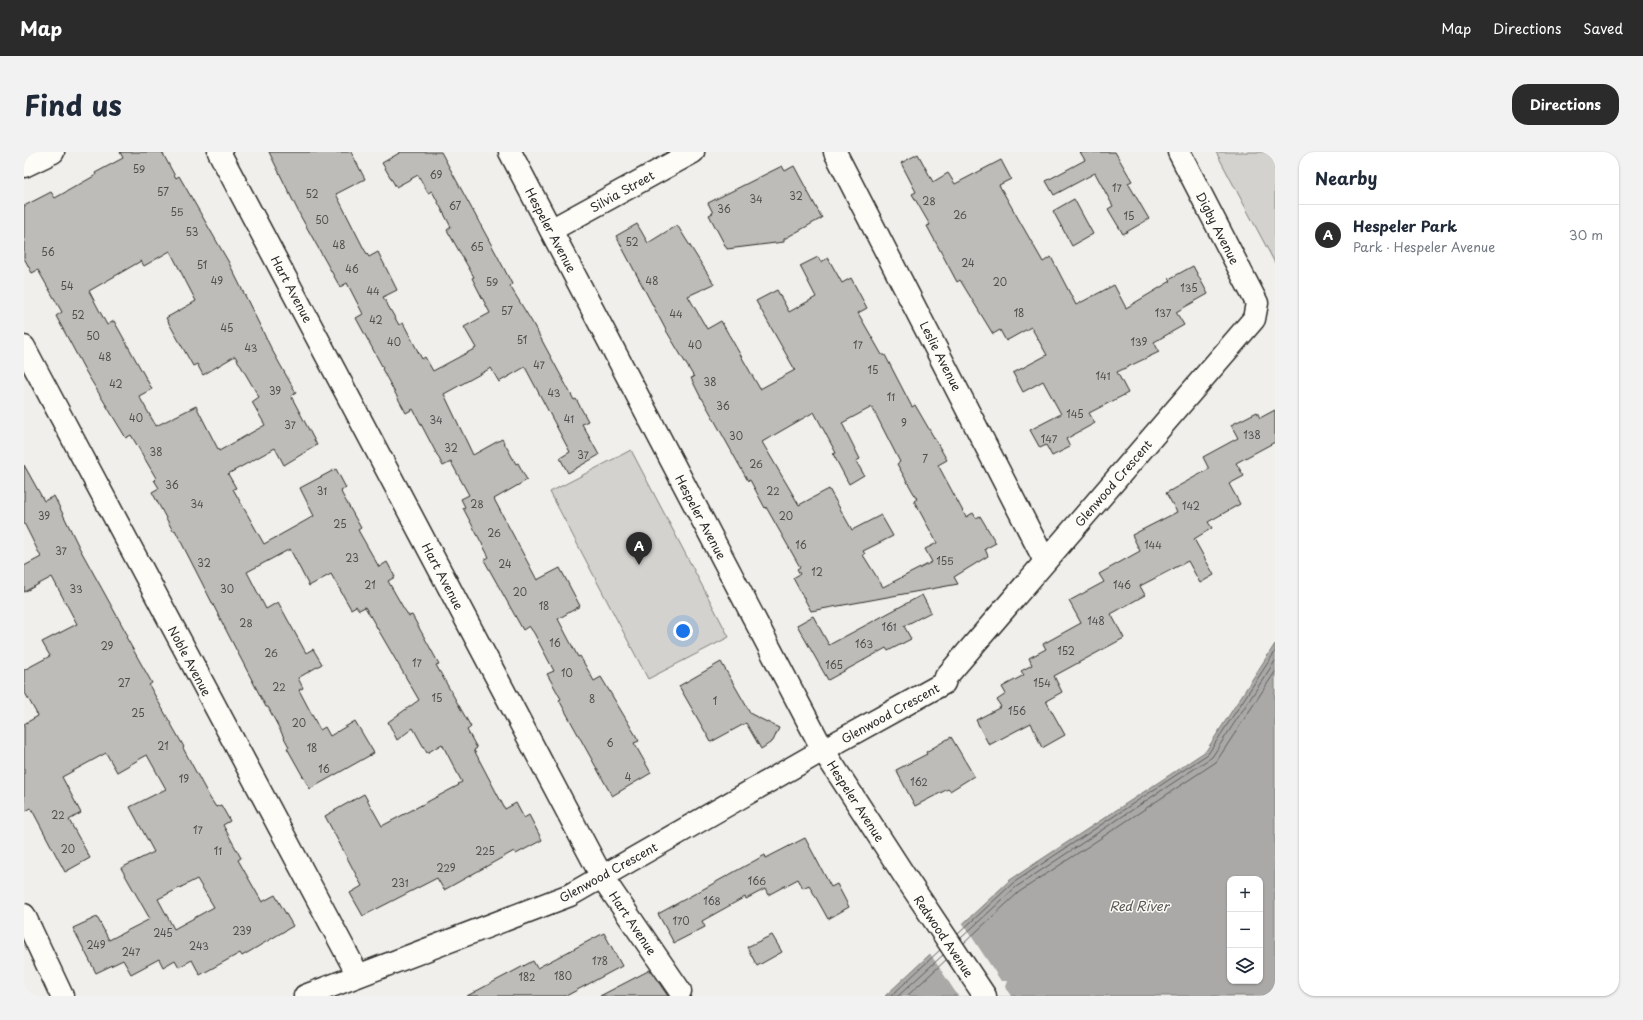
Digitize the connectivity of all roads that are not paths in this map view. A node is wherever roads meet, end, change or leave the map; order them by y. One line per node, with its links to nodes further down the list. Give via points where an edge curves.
1 (53, 152): 7 (street)
2 (219, 152): 14 (street, Hart Avenue)
3 (510, 152): 8 (street, Hespeler Avenue)
4 (693, 152): 8 (street, Silvia Street)
5 (835, 152): 11 (street, Leslie Avenue)
6 (1179, 152): 9 (street, Digby Avenue)
7 (24, 166)
8 (551, 230): 12 (street, Hespeler Avenue)
9 (1257, 303): 11 (street, Glenwood Crescent, via 1254,319)
10 (24, 347): 16 (street, Noble Avenue)
11 (1045, 561): 12 (street, Glenwood Crescent, via 946,677 944,683)
12 (824, 750): 13 (street, Hespeler Avenue); 14 (street, Glenwood Crescent)
13 (904, 876): 20 (street, Redwood Avenue)
14 (602, 877): 16 (street, Glenwood Crescent, via 570,895); 17 (street, Hart Avenue)
15 (24, 915): 18 (street)
16 (358, 975): 19 (street, Glenwood Crescent)
17 (680, 991)
18 (62, 996)
19 (305, 996)
20 (985, 996)

